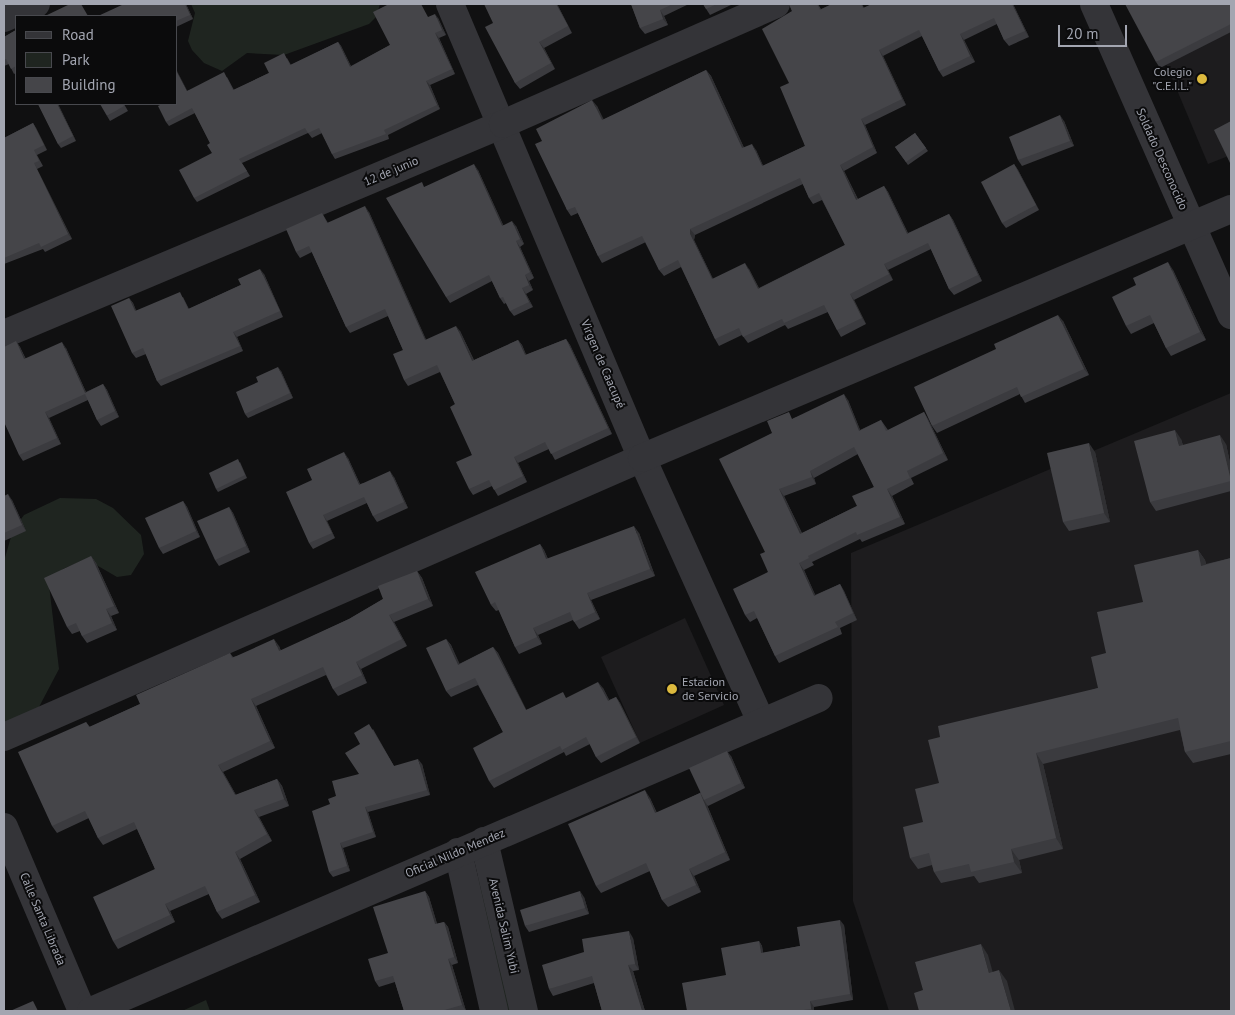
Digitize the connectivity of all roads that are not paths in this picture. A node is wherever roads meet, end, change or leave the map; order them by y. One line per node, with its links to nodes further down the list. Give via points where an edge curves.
1 (36, 4): 5 (street)
2 (450, 4): 6 (street, Virgen de Caacupé)
3 (776, 4): 6 (street, 12 de junio)
4 (1094, 4): 8 (street, Soldado Desconocido)
5 (4, 18)
6 (503, 124): 10 (street, 12 de junio); 11 (street, Virgen de Caacupé)
7 (1231, 209): 8 (street)
8 (1192, 226): 9 (street, Soldado Desconocido); 11 (street)
9 (1231, 315)
10 (4, 334)
11 (642, 458): 13 (street, Virgen de Caacupé); 14 (street)
12 (819, 698): 13 (street, Oficial Nildo Mendez)
13 (761, 722): 16 (street, Oficial Nildo Mendez)
14 (4, 737)
15 (4, 827): 18 (street, Calle Santa Librada)
16 (484, 840): 17 (street, Oficial Nildo Mendez); 21 (street, Avenida Salim Yubi)
17 (458, 852): 19 (street, Oficial Nildo Mendez); 20 (street)
18 (82, 1011)
19 (91, 1011)
20 (494, 1011)
21 (524, 1011)

